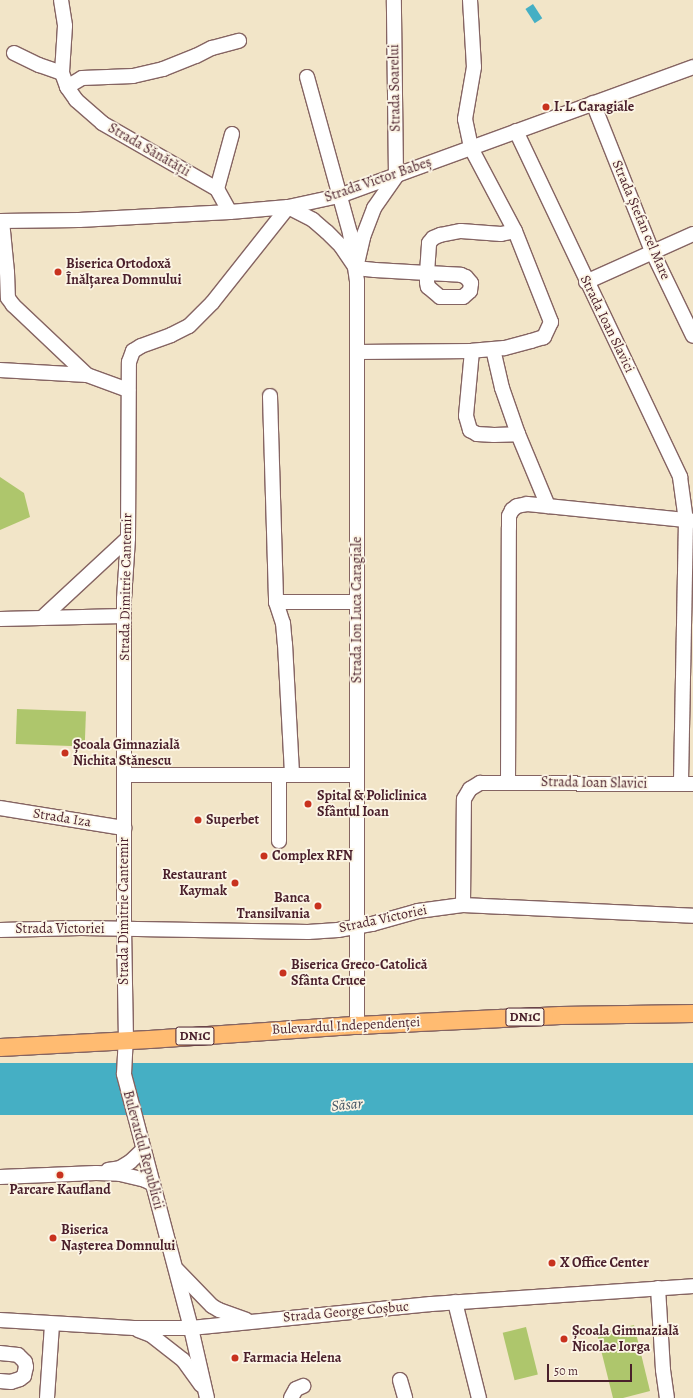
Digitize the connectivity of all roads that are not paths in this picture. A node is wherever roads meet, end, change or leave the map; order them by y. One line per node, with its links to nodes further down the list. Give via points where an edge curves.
1 (61, 0): 7 (street, Strada Sănătății, via 65,26)
2 (394, 0): 14 (street, Strada Soarelui)
3 (470, 0): 13 (street, via 474,67 465,119)
4 (239, 41): 9 (street, via 212,48 163,69 133,76 82,78)
5 (14, 53): 7 (street)
6 (693, 67): 10 (street, Strada Victor Babeș)
7 (62, 73): 9 (street, Strada Sănătății)
8 (306, 77): 16 (street, Strada Ion Luca Caragiale)
9 (67, 87): 15 (street, Strada Sănătății, via 76,100 102,123)
10 (593, 103): 11 (street, Strada Victor Babeș); 22 (street, Strada Ștefan cel Mare)
11 (516, 131): 13 (street, Strada Victor Babeș); 24 (street, Strada Ioan Slavici)
12 (232, 134): 15 (street)
13 (471, 148): 14 (street, Strada Victor Babeș); 20 (street)
14 (396, 176): 16 (street, Strada Victor Babeș); 23 (street, via 374,208 363,237)
15 (217, 189): 18 (street)
16 (339, 196): 17 (street, Strada Victor Babeș); 23 (street, Strada Ion Luca Caragiale, via 350,233)
17 (288, 207): 18 (street, Strada Victor Babeș); 23 (street, via 328,232); 31 (street, Strada Dimitrie Cantemir, via 212,304 189,326 171,336 140,346 133,352 128,362)
18 (230, 212): 19 (street, Strada Victor Babeș, via 78,220)
19 (1, 221): 30 (street, via 8,272 8,298)
20 (515, 231): 23 (street, via 501,234 461,231 433,238 429,243 428,273); 26 (street, via 550,322 544,337)
21 (693, 234): 22 (street)
22 (652, 251): 24 (street); 25 (street, Strada Ștefan cel Mare)
23 (356, 268): 28 (street, Strada Ion Luca Caragiale)
24 (586, 282): 35 (street, Strada Ioan Slavici, via 680,476)
25 (693, 336)
26 (493, 349): 27 (street); 33 (street, via 502,388)
27 (472, 351): 28 (street); 33 (street, via 466,416 470,430 477,434)
28 (357, 352): 38 (street, Strada Ion Luca Caragiale)
29 (0, 370): 30 (street)
30 (87, 375): 31 (street)
31 (128, 390): 36 (street, Strada Dimitrie Cantemir)
32 (270, 396): 37 (street)
33 (518, 434): 34 (street)
34 (548, 506): 35 (street); 45 (street, via 517,506 509,516)
35 (689, 521): 46 (street, Strada Ioan Slavici)
36 (128, 538): 39 (street, Strada Dimitrie Cantemir); 40 (street)
37 (276, 602): 38 (street); 43 (street, via 283,623 284,637)
38 (357, 602): 44 (street, Strada Ion Luca Caragiale)
39 (124, 616): 40 (street); 42 (street, Strada Dimitrie Cantemir)
40 (42, 618): 41 (street)
41 (0, 619)
42 (124, 775): 43 (street); 48 (street, Strada Dimitrie Cantemir)
43 (286, 775): 44 (street); 49 (street)
44 (357, 775): 52 (street, Strada Ion Luca Caragiale)
45 (508, 782): 46 (street, Strada Ioan Slavici); 50 (street, Strada Ioan Slavici, via 480,783 470,789 464,799)
46 (687, 784)
47 (0, 808): 48 (street, Strada Iza)
48 (124, 828): 53 (street, Strada Dimitrie Cantemir)
49 (279, 841)
50 (463, 905): 51 (street, Strada Victoriei); 52 (street, Strada Victoriei, via 418,911)
51 (693, 916)
52 (357, 927): 53 (street, Strada Victoriei, via 308,932); 56 (street, Strada Ion Luca Caragiale)
53 (124, 929): 54 (street, Strada Victoriei); 57 (street, Strada Dimitrie Cantemir)
54 (0, 930)
55 (693, 1013): 56 (main road, Bulevardul Independenței / DN1C, via 560,1015)
56 (357, 1025): 57 (main road, Bulevardul Independenței / DN1C)
57 (126, 1041): 58 (main road, Bulevardul Independenței / DN1C); 59 (street, Bulevardul Republicii, via 124,1074)
58 (0, 1047)
59 (143, 1150): 60 (street, via 125,1165); 62 (street, Bulevardul Republicii)
60 (96, 1173): 61 (street); 62 (street, via 120,1174)
61 (0, 1177)
62 (152, 1184): 63 (street, Bulevardul Republicii)
63 (176, 1270): 68 (street, via 212,1306); 71 (street, Bulevardul Republicii)
64 (693, 1286): 65 (street, Strada George Coșbuc)
65 (658, 1288): 66 (street, Strada George Coșbuc); 81 (street, via 662,1370)
66 (455, 1302): 68 (street, Strada George Coșbuc); 80 (street)
67 (0, 1320): 69 (street, Strada George Coșbuc)
68 (248, 1321): 71 (street, Strada George Coșbuc)
69 (52, 1324): 70 (street, Strada George Coșbuc); 77 (street)
70 (134, 1328): 71 (street, Strada George Coșbuc); 76 (street, via 151,1335 179,1356)
71 (191, 1328): 76 (street, Bulevardul Republicii)
72 (0, 1353): 74 (street, via 18,1355 26,1366 24,1376 20,1379 11,1382)
73 (400, 1380): 79 (street)
74 (0, 1381)
75 (303, 1386): 78 (street, via 296,1389)
76 (205, 1394)
77 (47, 1398)
78 (291, 1398)
79 (405, 1398)
80 (479, 1398)
81 (667, 1398)

